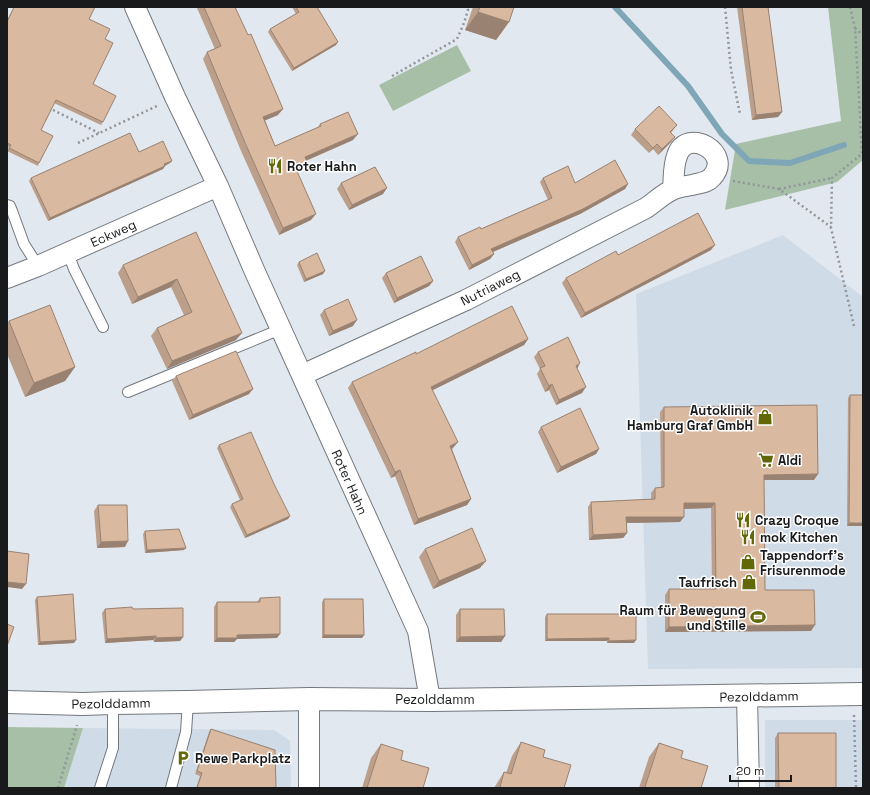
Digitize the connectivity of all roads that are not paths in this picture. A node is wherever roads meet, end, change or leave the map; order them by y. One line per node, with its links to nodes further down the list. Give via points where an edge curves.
1 (134, 7): 2 (street, Roter Hahn)
2 (218, 186): 5 (street, Eckweg); 9 (street, Roter Hahn)
3 (674, 189): 3 (street, Nutriaweg, via 707,181 712,177 717,163 711,148 700,143 683,147 676,156); 10 (street, Nutriaweg, via 646,208 466,300)
4 (7, 205): 6 (lane, via 10,206 24,244)
5 (68, 253): 6 (street, Eckweg); 8 (lane)
6 (38, 266): 7 (street, Eckweg)
7 (7, 278)
8 (103, 327)
9 (281, 329): 10 (street, Roter Hahn); 11 (lane)
10 (302, 375): 15 (street, Roter Hahn, via 418,631)
11 (128, 392)
12 (858, 694): 13 (street, Pezolddamm)
13 (747, 696): 15 (street, Pezolddamm); 22 (street)
14 (309, 699): 15 (street, Pezolddamm); 17 (street, Pezolddamm); 21 (street)
15 (430, 700)
16 (7, 702): 18 (street, Pezolddamm)
17 (188, 702): 18 (street, Pezolddamm); 20 (lane, via 186,732)
18 (113, 703): 19 (lane, via 113,748)
19 (100, 788)
20 (171, 788)
21 (309, 788)
22 (749, 788)

